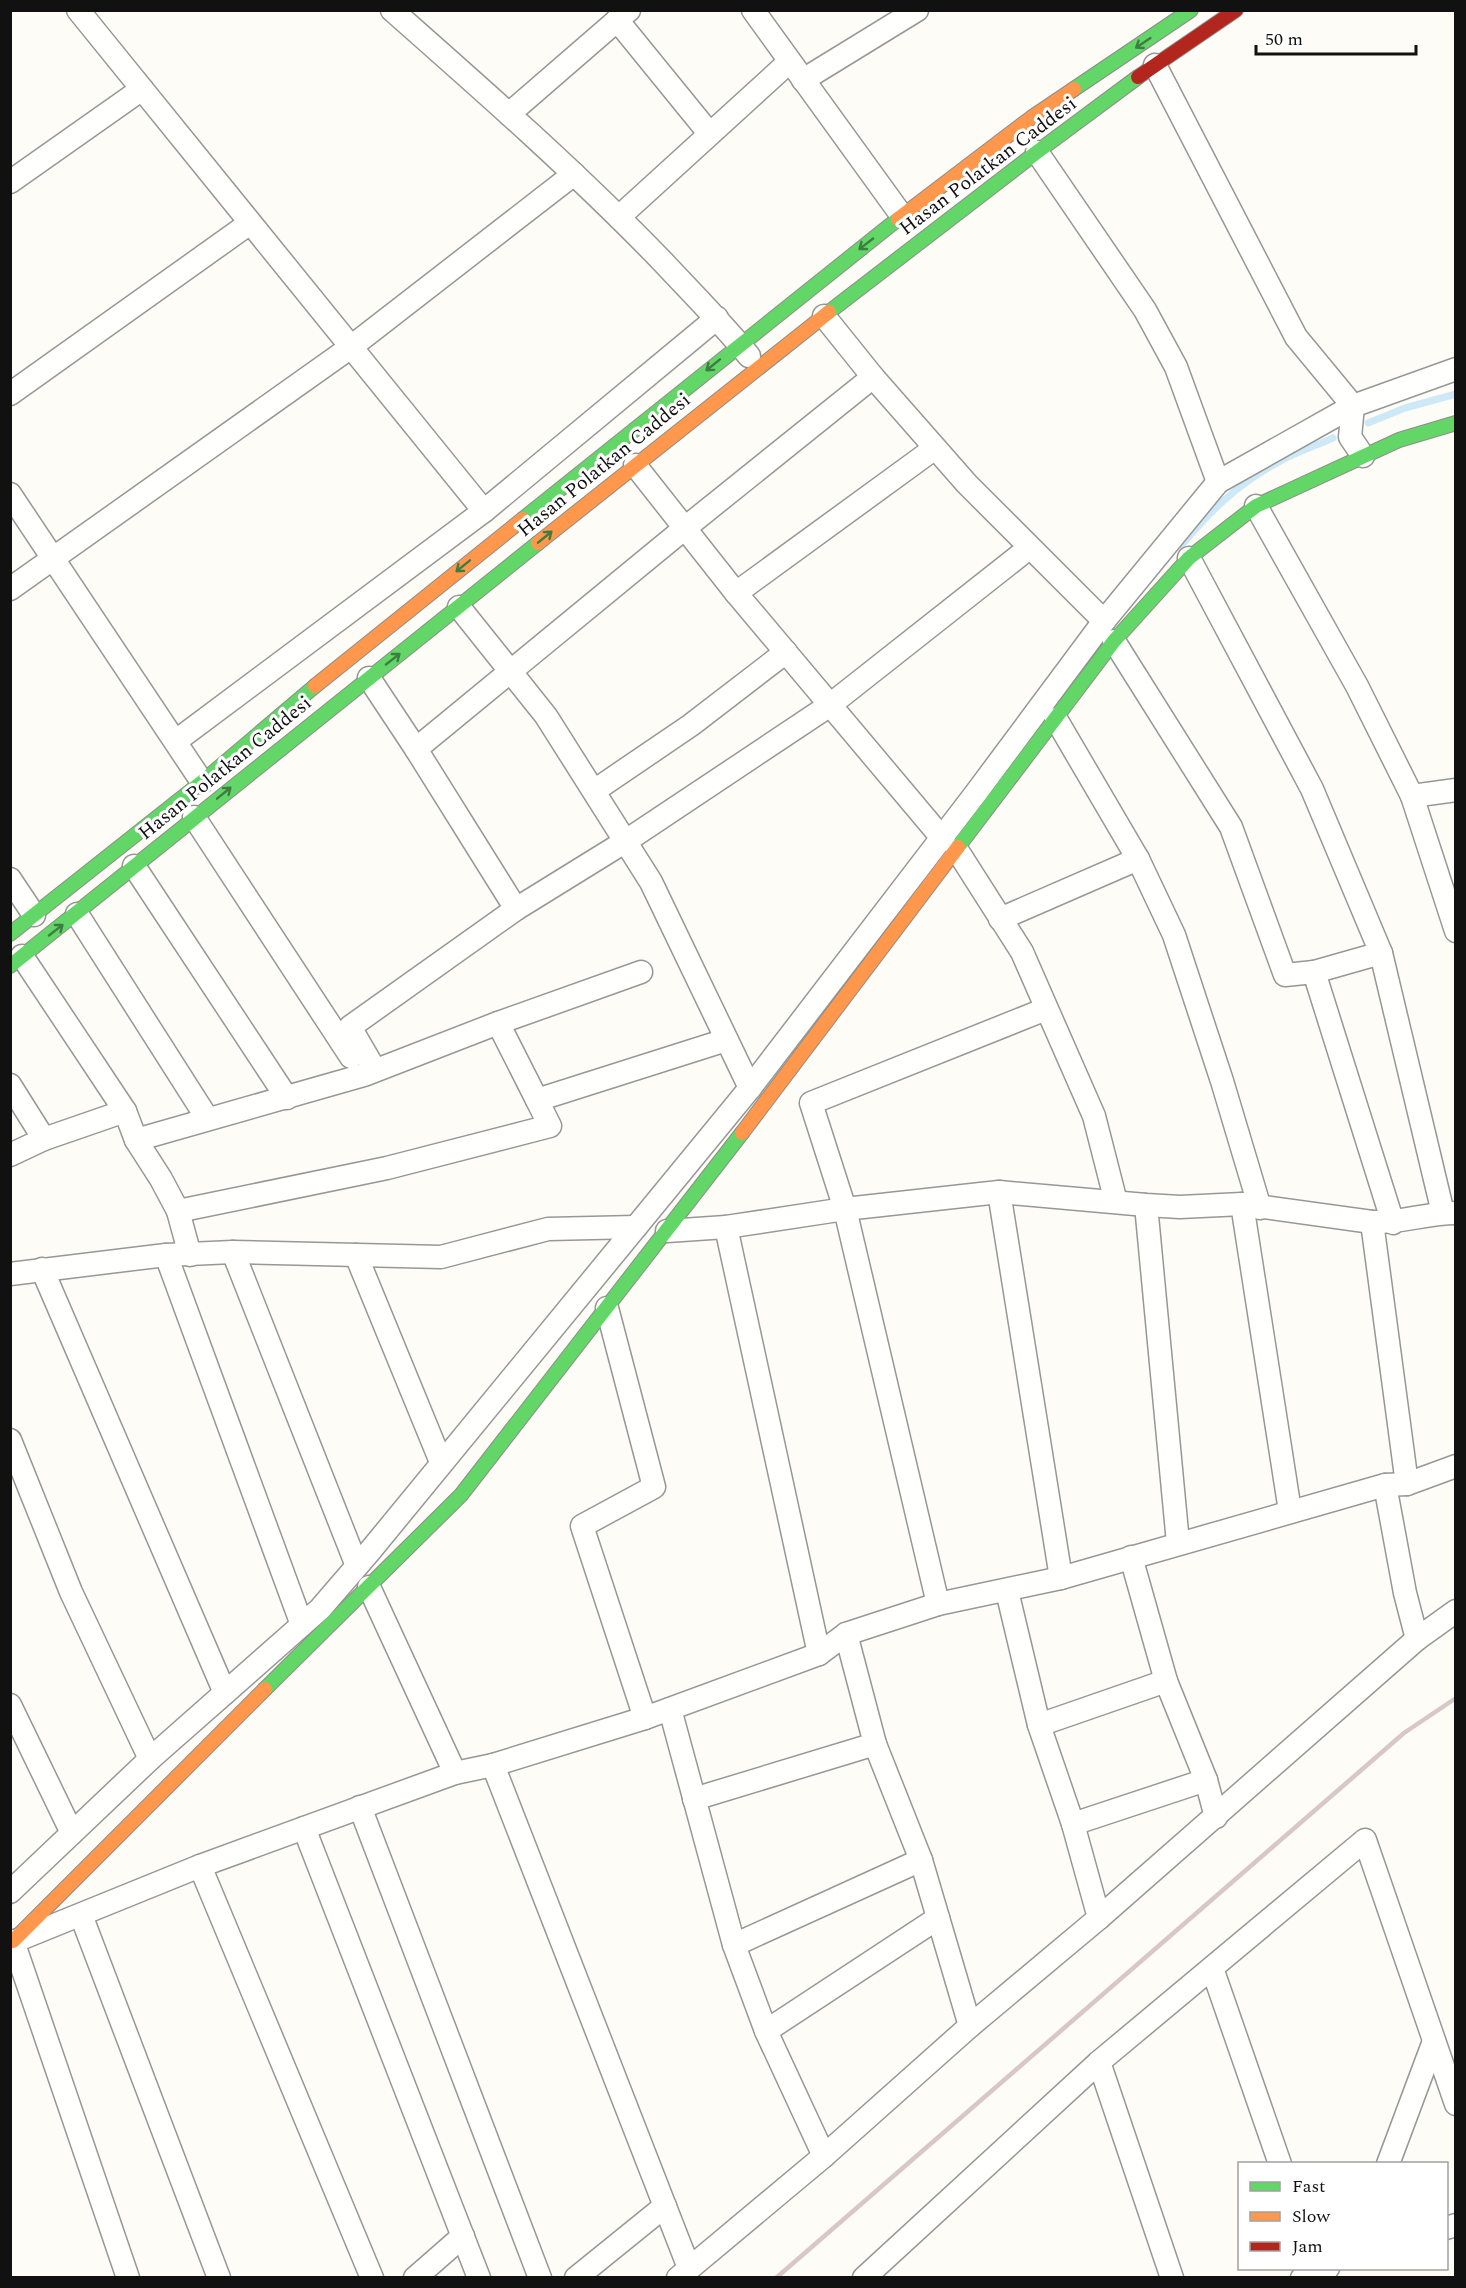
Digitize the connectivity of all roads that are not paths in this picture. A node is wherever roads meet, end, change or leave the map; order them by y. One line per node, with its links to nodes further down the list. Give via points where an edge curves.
1 (78, 10): 12 (street)
2 (392, 10): 13 (street)
3 (753, 10): 9 (street)
4 (917, 10): 11 (street)
5 (1236, 10): 8 (main road, Hasan Polatkan Caddesi)
6 (1181, 14): 8 (street); 18 (main road, Hasan Polatkan Caddesi, one-way to 18, via 1031,118)
7 (623, 15): 13 (street); 14 (street)
8 (1192, 40): 10 (main road, Hasan Polatkan Caddesi)
9 (789, 62): 11 (street); 14 (street)
10 (1155, 65): 15 (main road, Hasan Polatkan Caddesi); 29 (street, via 1296,337)
11 (803, 80): 18 (street)
12 (142, 89): 17 (street); 20 (street)
13 (509, 114): 16 (street)
14 (709, 134): 19 (street)
15 (1037, 152): 21 (main road, Hasan Polatkan Caddesi); 34 (street, via 1145,310 1176,367)
16 (574, 174): 19 (street); 24 (street)
17 (10, 182)
18 (902, 216): 23 (main road, Hasan Polatkan Caddesi, one-way to 23)
19 (620, 217): 22 (street)
20 (250, 223): 24 (street); 28 (street)
21 (824, 316): 25 (main road, Hasan Polatkan Caddesi); 27 (street)
22 (717, 318): 23 (street); 37 (street)
23 (739, 344): 25 (street); 53 (main road, Hasan Polatkan Caddesi, one-way to 53, via 301,697)
24 (351, 347): 37 (street); 41 (street)
25 (757, 367): 33 (main road, Hasan Polatkan Caddesi)
26 (1455, 369): 29 (street)
27 (873, 377): 31 (street); 38 (street)
28 (10, 394)
29 (1353, 406): 32 (street, via 1350,437); 34 (street)
30 (1455, 423): 32 (main road)
31 (935, 448): 39 (street); 43 (street)
32 (1363, 456): 36 (main road)
33 (635, 465): 38 (street); 44 (main road, Hasan Polatkan Caddesi, one-way to 33)
34 (1218, 482): 45 (street)
35 (10, 494): 41 (street)
36 (1256, 506): 40 (main road); 56 (street, via 1357,686)
37 (484, 511): 51 (street)
38 (685, 528): 43 (street); 47 (street)
39 (1029, 548): 45 (street); 49 (street)
40 (1189, 558): 45 (main road); 69 (street, via 1312,789)
41 (53, 559): 42 (street); 51 (street)
42 (10, 589)
43 (736, 593): 46 (street)
44 (459, 607): 47 (street); 48 (main road, Hasan Polatkan Caddesi, one-way to 44)
45 (1109, 631): 50 (main road); 59 (street); 72 (street, via 1231,827 1285,975)
46 (786, 652): 49 (street); 55 (street, via 691,725)
47 (510, 670): 52 (street); 55 (street, via 546,716)
48 (369, 678): 52 (street); 57 (main road, Hasan Polatkan Caddesi, one-way to 48)
49 (830, 705): 58 (street); 59 (street)
50 (1056, 719): 59 (main road); 60 (street)
51 (176, 741): 53 (street)
52 (416, 749): 63 (street)
53 (202, 782): 65 (main road, Hasan Polatkan Caddesi)
54 (1455, 790): 56 (street)
55 (594, 791): 58 (street)
56 (1412, 796): 67 (street)
57 (194, 817): 61 (main road, Hasan Polatkan Caddesi); 77 (street)
58 (626, 841): 63 (street); 75 (street, via 651,882)
59 (950, 844): 66 (street); 76 (main road); 79 (street)
60 (1138, 859): 66 (street); 91 (street, via 1173,935 1222,1081)
61 (134, 866): 64 (main road, Hasan Polatkan Caddesi); 80 (street)
62 (10, 879): 65 (street)
63 (516, 909): 77 (street, via 350,1027)
64 (77, 914): 70 (main road, Hasan Polatkan Caddesi, one-way to 64); 84 (street)
65 (34, 915): 68 (main road, Hasan Polatkan Caddesi)
66 (1000, 919): 73 (street, via 1022,952)
67 (1455, 931)
68 (10, 934)
69 (1381, 953): 72 (street); 94 (street)
70 (16, 961): 83 (street)
71 (641, 972): 74 (street)
72 (1314, 972): 95 (street)
73 (1046, 1009): 82 (street); 89 (street, via 1094,1116)
74 (498, 1023): 77 (street); 81 (street)
75 (726, 1040): 79 (street); 81 (street)
76 (793, 1065): 82 (street); 98 (main road)
77 (369, 1073): 80 (street)
78 (10, 1085): 85 (street)
79 (750, 1088): 96 (street)
80 (287, 1098): 84 (street)
81 (537, 1100): 93 (street, via 550,1126 387,1168)
82 (810, 1103): 92 (street)
83 (125, 1111): 85 (street); 86 (street)
84 (207, 1118): 86 (street)
85 (44, 1139): 87 (street)
86 (136, 1140): 93 (street)
87 (10, 1155)
88 (999, 1192): 89 (street); 92 (street); 114 (street)
89 (1116, 1202): 90 (street)
90 (1146, 1205): 91 (street); 111 (street)
91 (1251, 1206): 95 (street); 110 (street)
92 (845, 1209): 97 (street); 117 (street)
93 (178, 1211): 101 (street)
94 (1449, 1213): 95 (street)
95 (1383, 1222): 109 (street)
96 (636, 1227): 102 (street, via 548,1229 441,1257); 107 (street)
97 (726, 1227): 98 (street); 122 (street)
98 (668, 1231): 105 (main road)
99 (233, 1252): 101 (street); 102 (street); 113 (street)
100 (166, 1255): 101 (street); 103 (street); 119 (street)
101 (190, 1255)
102 (356, 1256): 107 (street)
103 (42, 1269): 104 (street); 124 (street)
104 (10, 1274)
105 (607, 1308): 115 (main road, via 461,1495); 127 (street, via 654,1486 582,1526)
106 (10, 1440): 130 (street, via 71,1592)
107 (441, 1462): 113 (street)
108 (1455, 1466): 109 (street)
109 (1396, 1484): 110 (street); 121 (street, via 1405,1593)
110 (1290, 1511): 111 (street)
111 (1178, 1543): 112 (street)
112 (1131, 1557): 114 (street); 123 (street)
113 (357, 1566): 119 (street)
114 (1061, 1578): 116 (street)
115 (369, 1587): 132 (street); 146 (main road)
116 (1007, 1591): 117 (street); 128 (street)
117 (938, 1604): 120 (street)
118 (1455, 1611): 121 (street)
119 (302, 1625): 124 (street)
120 (846, 1634): 122 (street); 129 (street)
121 (1417, 1639): 136 (street)
122 (819, 1654): 126 (street)
123 (1166, 1681): 128 (street); 133 (street)
124 (225, 1693): 130 (street)
125 (10, 1705): 139 (street)
126 (670, 1709): 127 (street); 134 (street)
127 (645, 1718): 131 (street)
128 (1039, 1725): 137 (street)
129 (875, 1744): 134 (street); 140 (street)
130 (150, 1759): 139 (street)
131 (493, 1765): 132 (street); 157 (street)
132 (455, 1773): 135 (street)
133 (1206, 1780): 136 (street); 137 (street)
134 (694, 1798): 147 (street)
135 (360, 1807): 138 (street); 166 (street)
136 (1216, 1817): 145 (street)
137 (1073, 1824): 145 (street)
138 (304, 1828): 141 (street); 158 (street)
139 (72, 1833): 142 (street)
140 (921, 1860): 144 (street); 147 (street)
141 (200, 1866): 143 (street); 163 (street)
142 (10, 1892)
143 (81, 1915): 146 (street); 162 (street)
144 (938, 1918): 149 (street); 150 (street)
145 (1099, 1918): 149 (street)
146 (12, 1942): 161 (street)
147 (734, 1945): 150 (street)
148 (1212, 1968): 151 (street, via 1365,1840); 152 (street); 155 (street)
149 (970, 2026): 154 (street)
150 (766, 2031): 154 (street)
151 (1434, 2041): 153 (street); 156 (street)
152 (1099, 2062): 159 (street); 170 (street)
153 (1455, 2104)
154 (824, 2156): 160 (street)
155 (1280, 2162)
156 (1388, 2162)
157 (665, 2206): 160 (street); 167 (street)
158 (463, 2236): 164 (street); 165 (street)
159 (888, 2255): 168 (street); 169 (street)
160 (683, 2273)
161 (129, 2277)
162 (219, 2277)
163 (372, 2277)
164 (415, 2277)
165 (479, 2277)
166 (540, 2277)
167 (576, 2277)
168 (864, 2277)
169 (895, 2277)
170 (1172, 2277)

